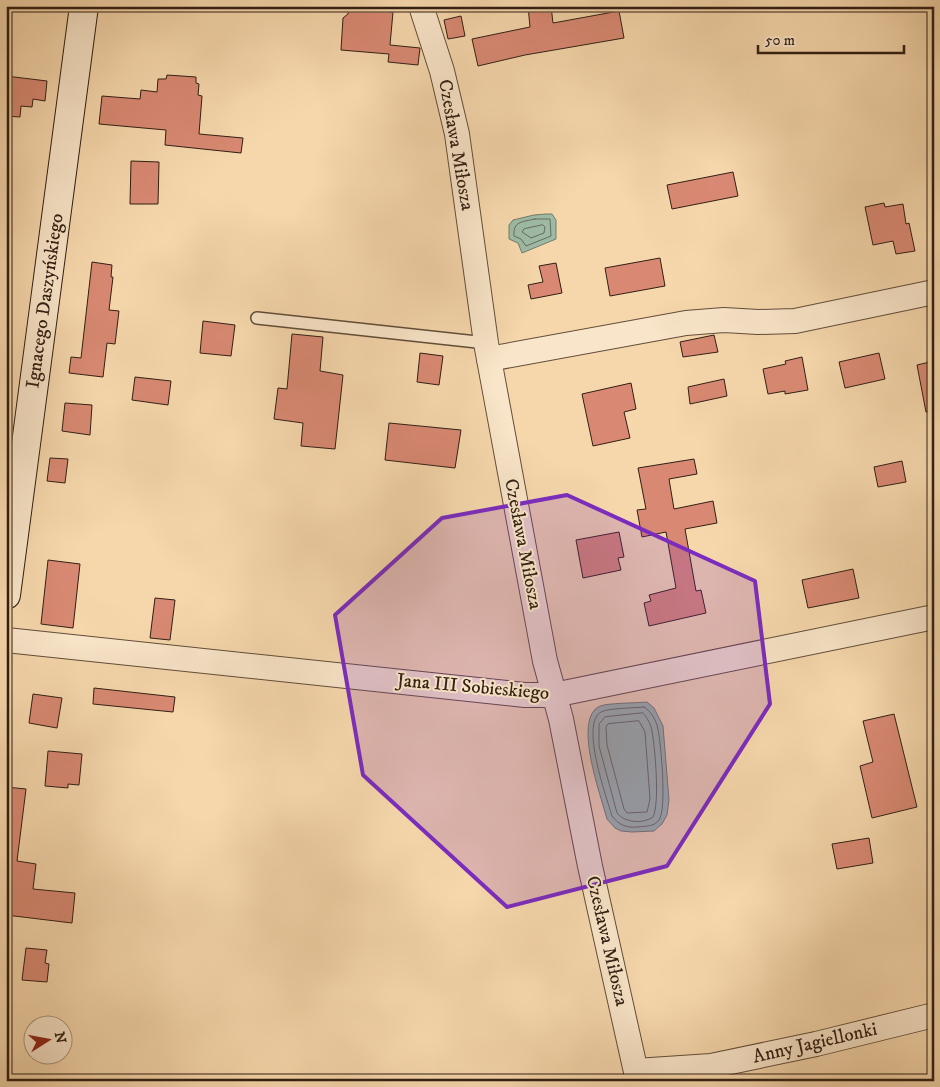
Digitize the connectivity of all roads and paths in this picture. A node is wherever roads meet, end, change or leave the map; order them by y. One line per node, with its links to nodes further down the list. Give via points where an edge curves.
1 (84, 6): 6 (street, Ignacego Daszyńskiego)
2 (421, 6): 5 (street, Czesława Miłosza, via 442,71 457,134)
3 (934, 292): 5 (street, via 795,321 686,323)
4 (257, 318): 5 (lane)
5 (488, 351): 9 (street, Czesława Miłosza)
6 (6, 595)
7 (934, 617): 9 (street, Jana III Sobieskiego)
8 (6, 640): 9 (street, Jana III Sobieskiego, via 524,695)
9 (554, 695): 11 (street, Czesława Miłosza)
10 (934, 1015): 11 (street, Anny Jagiellonki, via 712,1066)
11 (637, 1076)

